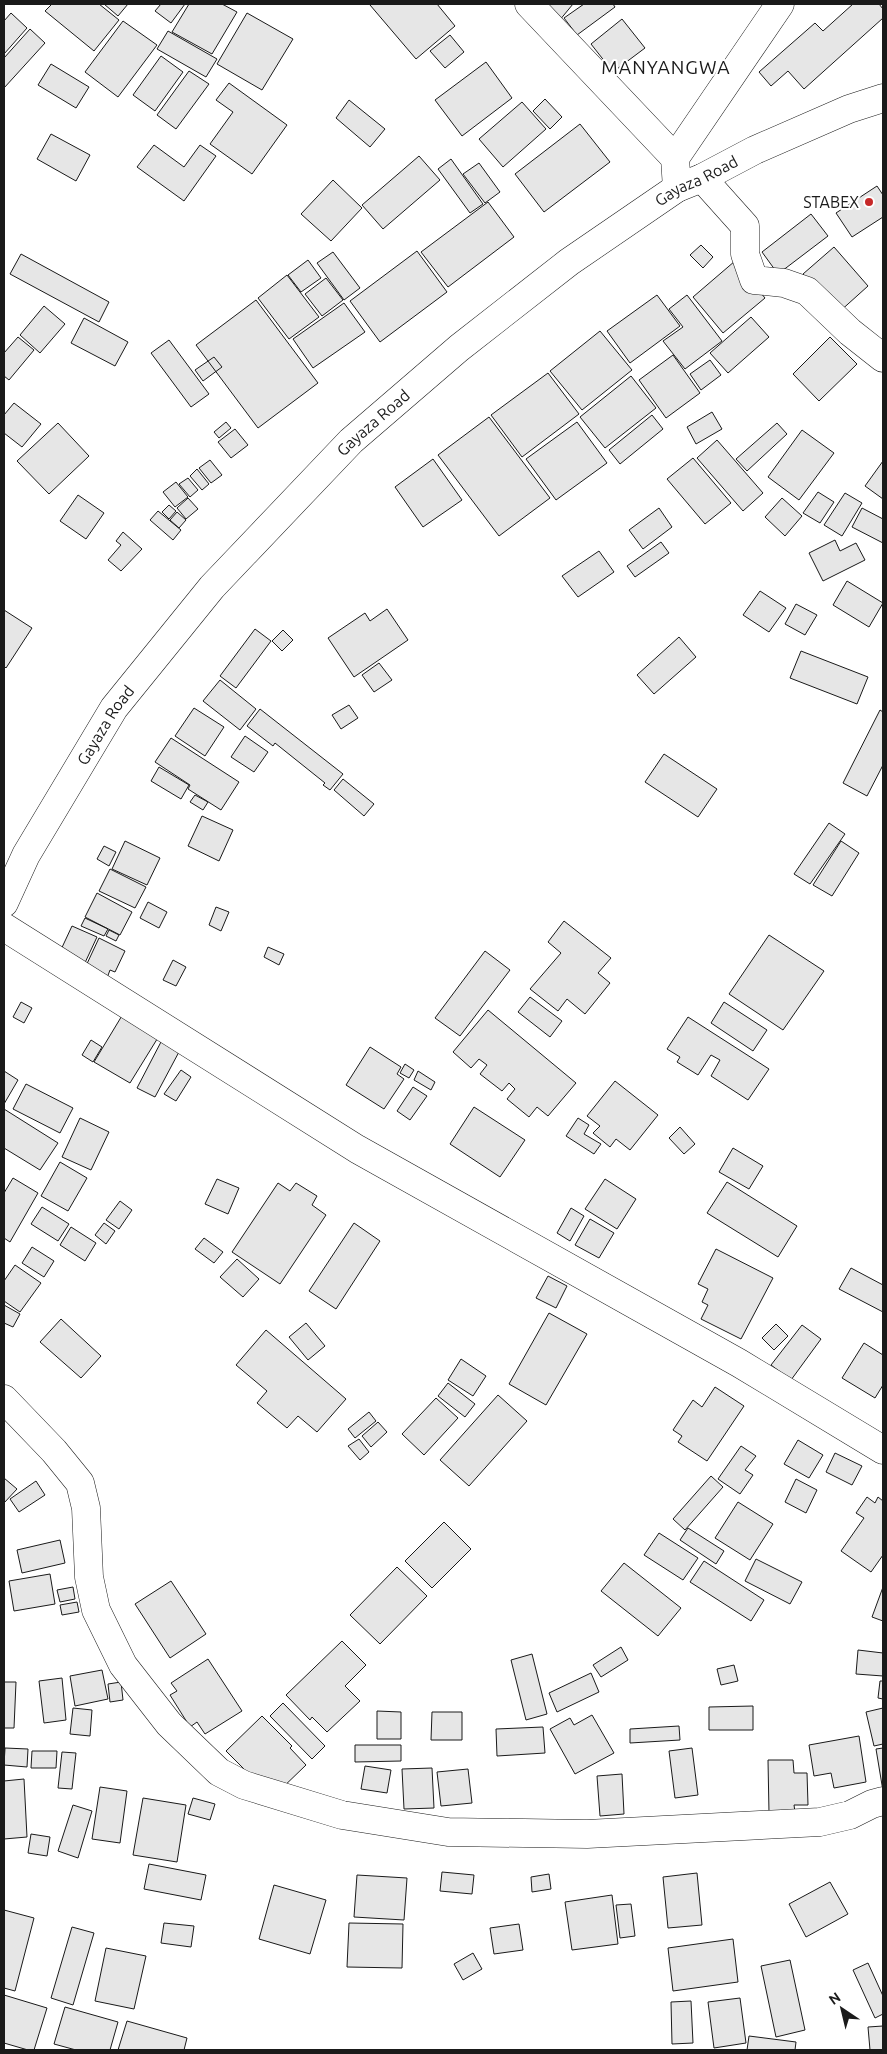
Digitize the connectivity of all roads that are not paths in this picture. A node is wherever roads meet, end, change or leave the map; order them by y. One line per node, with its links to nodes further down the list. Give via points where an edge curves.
1 (529, 4): 4 (street)
2 (780, 4): 4 (street)
3 (883, 98): 5 (street, Gayaza Road, via 849,109 754,150)
4 (675, 158): 5 (street)
5 (690, 183): 6 (street, via 745,226 745,254 754,280 784,283 807,291); 7 (street, Gayaza Road, via 569,262 459,348 351,441 212,587 114,708 26,855)
6 (883, 358)
7 (4, 903)
8 (4, 927): 10 (street, via 357,1149 739,1363)
9 (4, 1399): 11 (street, via 80,1483 86,1508 89,1577 96,1610 123,1664 169,1724 219,1772 244,1785 342,1815 448,1832 587,1834 820,1822 850,1815)
10 (883, 1450)
11 (883, 1801)

